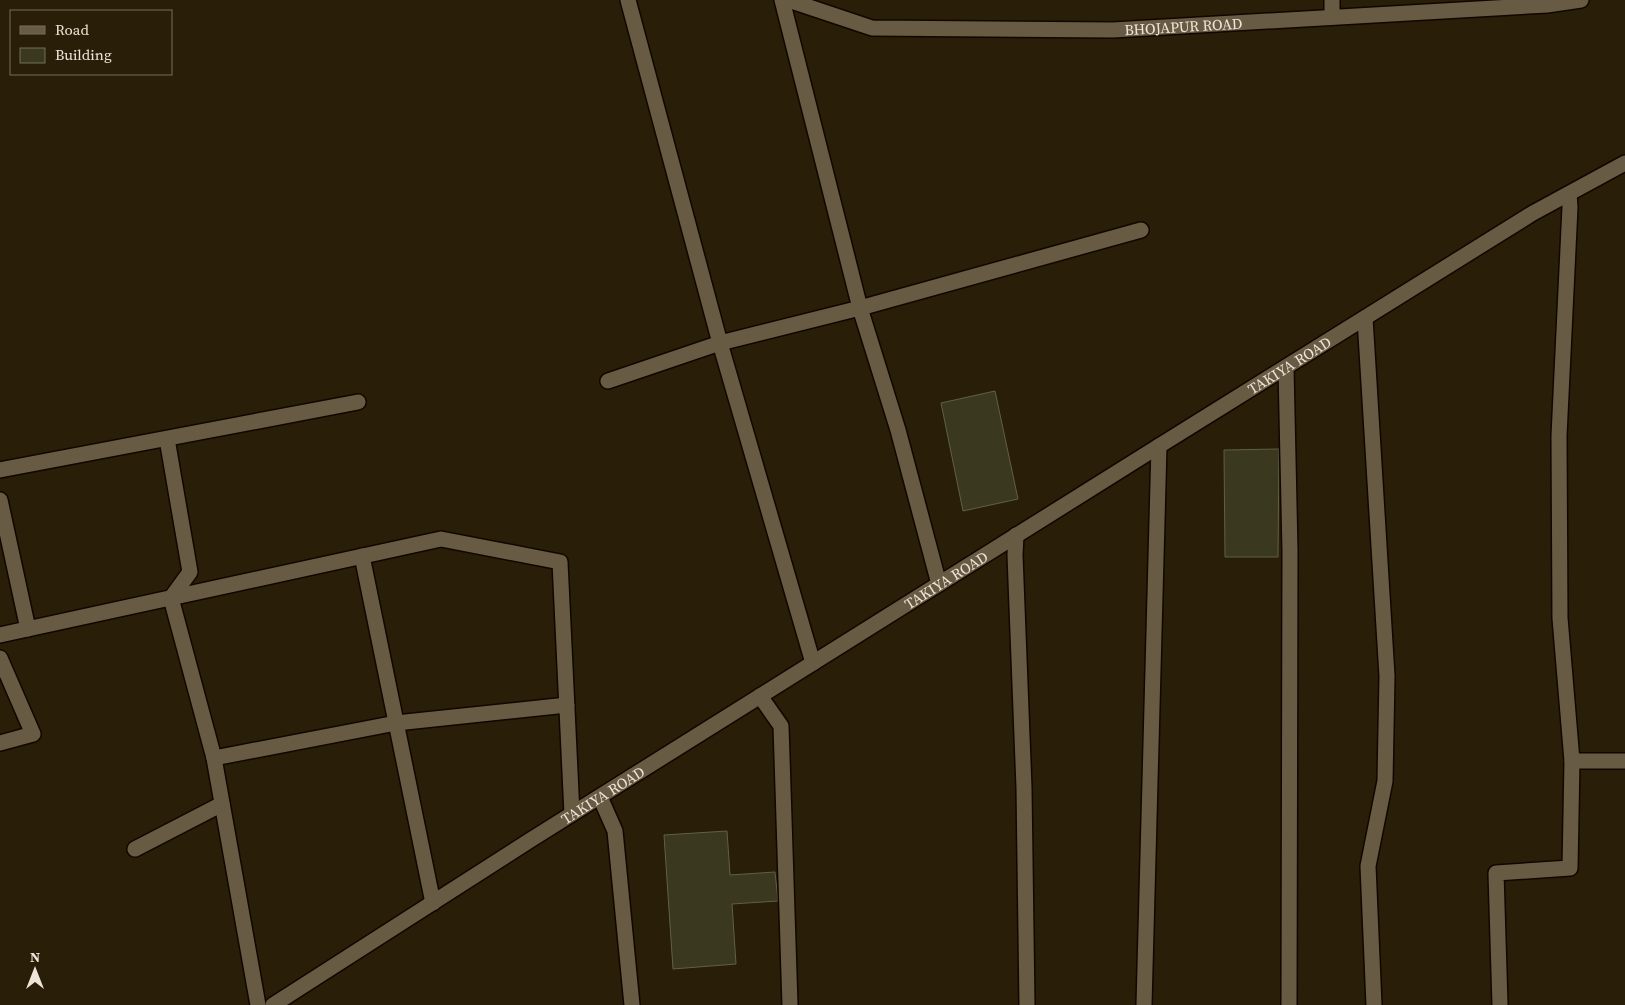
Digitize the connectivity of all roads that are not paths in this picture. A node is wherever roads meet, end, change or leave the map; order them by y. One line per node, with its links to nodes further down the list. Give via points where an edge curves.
1 (628, 0): 13 (street)
2 (782, 0): 11 (street)
3 (788, 0): 7 (street, BHOJAPUR ROAD, via 872,28 1113,30)
4 (1332, 0): 7 (street)
5 (1582, 0): 6 (street, BHOJAPUR ROAD)
6 (1539, 3): 7 (street, BHOJAPUR ROAD)
7 (1332, 17)
8 (1625, 163): 9 (street, TAKIYA ROAD)
9 (1569, 194): 12 (street, TAKIYA ROAD); 34 (street, via 1559,436 1560,618)
10 (1141, 230): 11 (street)
11 (860, 308): 13 (street); 23 (street, via 898,430)
12 (1365, 318): 14 (street, TAKIYA ROAD); 48 (street, via 1387,676 1384,782 1368,866)
13 (720, 343): 15 (street); 28 (street)
14 (1286, 368): 18 (street, TAKIYA ROAD); 47 (street, via 1290,550)
15 (608, 381)
16 (358, 402): 17 (street)
17 (167, 439): 19 (street); 24 (street, via 190,572)
18 (1159, 446): 21 (street, TAKIYA ROAD); 46 (street)
19 (0, 470)
20 (0, 500): 25 (street)
21 (1016, 536): 23 (street, TAKIYA ROAD); 45 (street)
22 (362, 556): 24 (street); 30 (street, via 441,539 560,562); 31 (street)
23 (939, 584): 28 (street, TAKIYA ROAD)
24 (171, 598): 25 (street); 33 (street)
25 (28, 629): 26 (street)
26 (0, 635)
27 (0, 658): 32 (street, via 33,734)
28 (813, 663): 29 (street, TAKIYA ROAD)
29 (760, 696): 36 (street, TAKIYA ROAD); 44 (street, via 781,726)
30 (566, 705): 31 (street); 38 (street)
31 (396, 723): 33 (street); 40 (street)
32 (0, 743)
33 (214, 758): 37 (street)
34 (1572, 761): 35 (street); 49 (street, via 1570,868 1496,873)
35 (1625, 761)
36 (600, 796): 38 (street, TAKIYA ROAD); 43 (street, via 615,831)
37 (222, 804): 39 (street); 41 (street)
38 (572, 814): 40 (street, TAKIYA ROAD)
39 (135, 850)
40 (433, 903): 42 (street, TAKIYA ROAD)
41 (258, 1005)
42 (273, 1005)
43 (632, 1005)
44 (790, 1005)
45 (1027, 1005)
46 (1144, 1005)
47 (1289, 1005)
48 (1374, 1005)
49 (1500, 1005)

